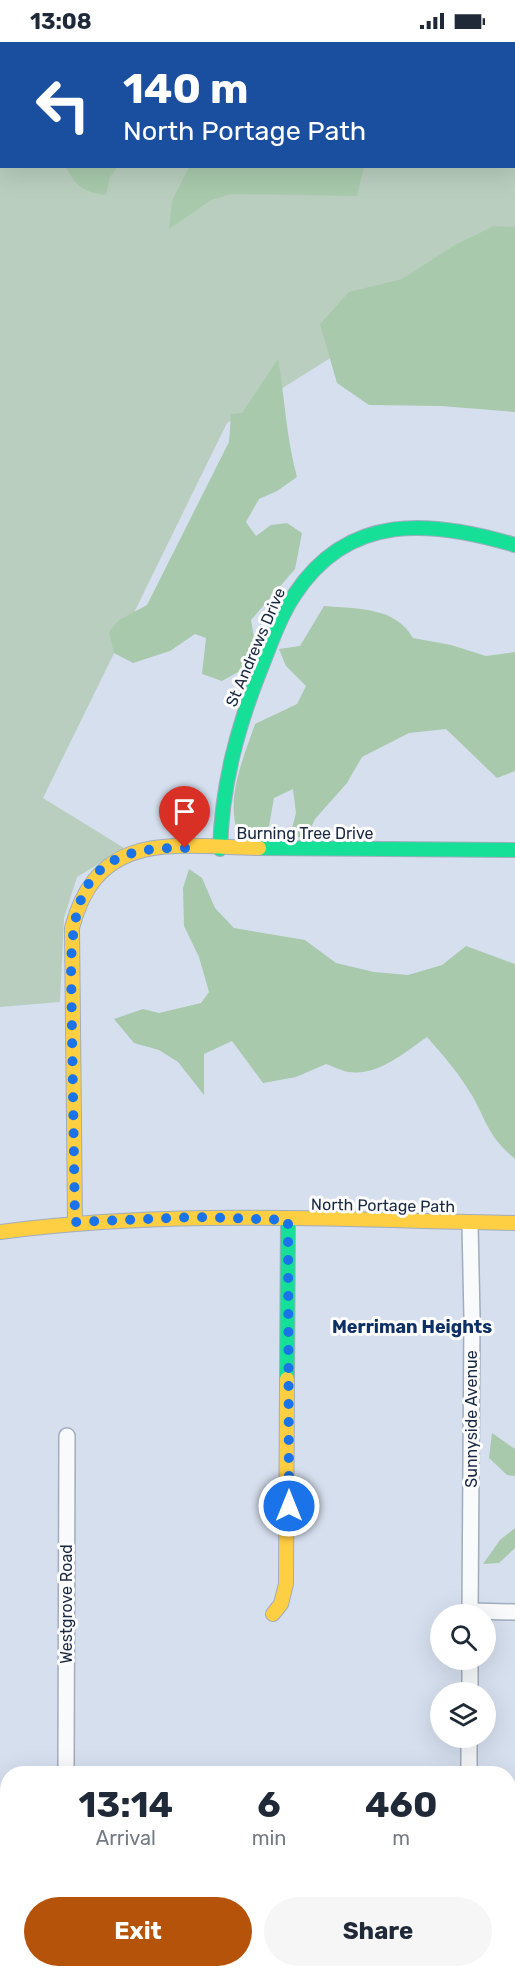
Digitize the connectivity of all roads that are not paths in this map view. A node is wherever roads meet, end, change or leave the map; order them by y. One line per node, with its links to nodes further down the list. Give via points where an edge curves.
1 (515, 545): 2 (street, St Andrews Drive, via 454,530 392,528 343,544 312,570 282,620 239,725 222,792)
2 (220, 849): 3 (street, Burning Tree Drive); 5 (street, Burning Tree Drive, via 157,847 132,852 106,864 87,884 77,906 71,967)
3 (515, 850)
4 (288, 1220): 5 (street, North Portage Path, via 196,1217); 7 (street, North Portage Path); 13 (street, via 286,1584 281,1604)
5 (75, 1222): 8 (street, North Portage Path)
6 (515, 1223): 7 (street, North Portage Path)
7 (470, 1224): 10 (street, Sunnyside Avenue)
8 (0, 1232)
9 (67, 1436): 15 (street, Westgrove Road)
10 (470, 1604)
11 (496, 1612): 12 (street)
12 (515, 1612)
13 (273, 1614)
14 (469, 1748): 16 (street)
15 (66, 1766)
16 (469, 1766)

